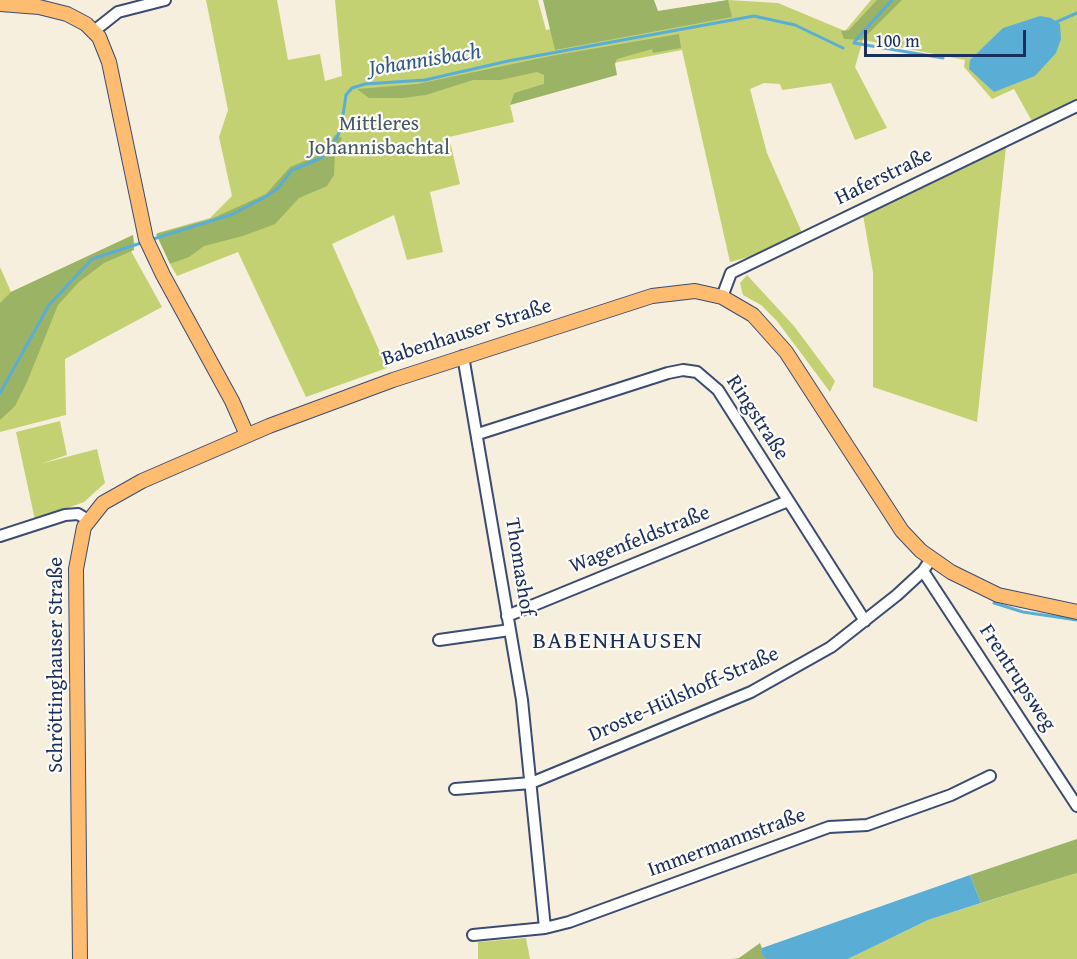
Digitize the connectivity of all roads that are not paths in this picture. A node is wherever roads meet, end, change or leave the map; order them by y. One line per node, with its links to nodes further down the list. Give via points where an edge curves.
1 (165, 0): 4 (street, via 118,12)
2 (22, 3): 3 (main road); 4 (main road, via 68,14)
3 (0, 4)
4 (94, 31): 9 (main road, via 109,62 150,248)
5 (1077, 106): 6 (street, Haferstraße, via 731,273)
6 (722, 297): 7 (main road, Babenhauser Straße, via 695,291 652,296); 13 (main road, Babenhauser Straße, via 753,315 786,352)
7 (464, 356): 8 (street, Thomashof); 9 (main road, Babenhauser Straße)
8 (478, 434): 10 (street, Ringstraße, via 668,373 697,372 718,390); 15 (street, Thomashof)
9 (247, 435): 11 (main road, Schröttinghauser Straße, via 126,489 103,503)
10 (788, 501): 15 (street, Wagenfeldstraße); 16 (street, Ringstraße)
11 (88, 520): 12 (street, via 78,514 65,515); 25 (main road, Schröttinghauser Straße, via 81,535 76,569)
12 (0, 536)
13 (927, 565): 14 (main road, Babenhauser Straße, via 998,595); 16 (street, Droste-Hülshoff-Straße); 22 (street, Frentrupsweg)
14 (1077, 612)
15 (507, 616): 17 (street, Thomashof)
16 (865, 621): 20 (street, Droste-Hülshoff-Straße, via 831,647 752,692)
17 (510, 630): 18 (street); 20 (street, Thomashof)
18 (439, 640)
19 (990, 776): 23 (street, Immermannstraße, via 951,795 867,825 829,826)
20 (531, 783): 21 (street, Droste-Hülshoff-Straße); 23 (street, Thomashof)
21 (455, 789)
22 (1077, 806)
23 (545, 928): 24 (street, Immermannstraße)
24 (473, 935)
25 (80, 959)

